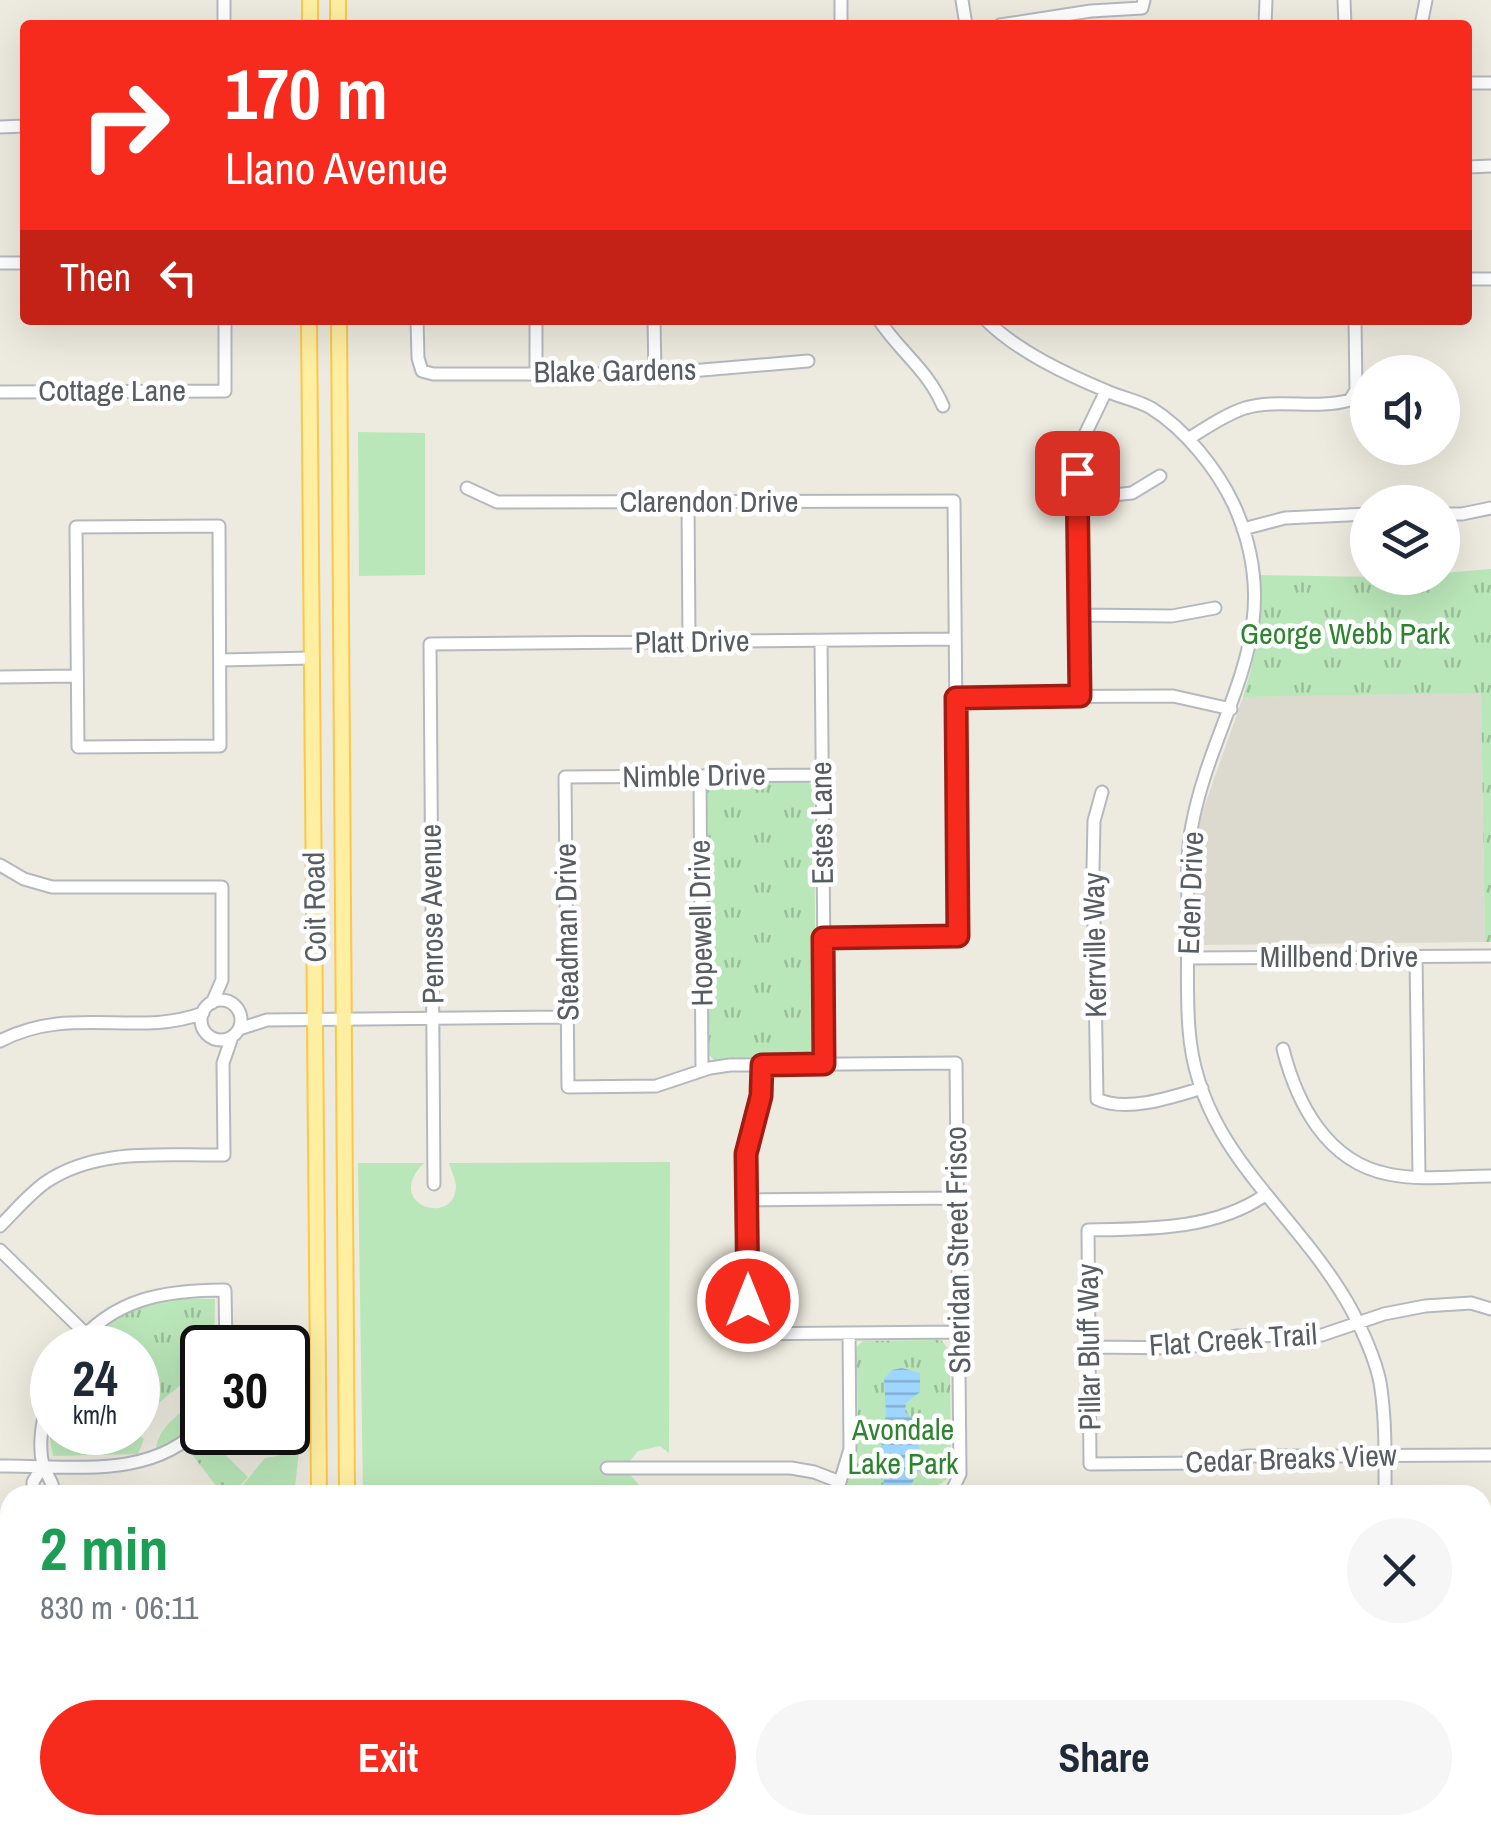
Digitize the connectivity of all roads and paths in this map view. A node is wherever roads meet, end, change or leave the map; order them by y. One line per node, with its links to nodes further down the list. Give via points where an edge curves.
1 (1143, 4): 2 (street)
2 (1043, 20)
3 (225, 325): 15 (street, Cottage Lane, via 225,391)
4 (309, 325): 33 (main road, Coit Road)
5 (339, 325): 34 (main road, Coit Road)
6 (418, 325): 13 (street, Blake Gardens, via 422,371)
7 (536, 325): 13 (street)
8 (654, 325): 14 (street)
9 (886, 325): 17 (street, via 932,381)
10 (993, 325): 16 (street, Eden Drive)
11 (1354, 325): 18 (street, via 1356,390 1350,400 1248,407)
12 (808, 361): 14 (street, Blake Gardens)
13 (536, 372): 14 (street, Blake Gardens)
14 (655, 374)
15 (0, 392)
16 (1106, 392): 18 (street, Eden Drive, via 1150,408); 21 (street, via 1079,447)
17 (943, 406)
18 (1188, 439): 26 (street, Eden Drive, via 1232,501)
19 (1160, 476): 21 (street, via 1132,493)
20 (467, 488): 22 (street, Clarendon Drive, via 497,502)
21 (1075, 498): 28 (street)
22 (688, 502): 29 (street, Clarendon Drive, via 954,501); 31 (street)
23 (1491, 508): 24 (street)
24 (1460, 514)
25 (1350, 515): 26 (street, via 1285,518)
26 (1243, 529): 40 (street, Eden Drive, via 1254,596 1248,654)
27 (1214, 608): 28 (street, via 1172,616)
28 (1077, 615): 38 (street)
29 (955, 639): 30 (street, Platt Drive); 39 (street)
30 (821, 641): 31 (street, Platt Drive); 41 (street, Estes Lane)
31 (689, 642): 32 (street, Platt Drive)
32 (430, 644): 54 (street, Penrose Avenue)
33 (312, 658): 34 (main road); 35 (street); 57 (main road, Coit Road)
34 (339, 658): 58 (main road, Coit Road)
35 (220, 660): 36 (street, via 220,746 78,747); 36 (street, via 218,526 76,527)
36 (77, 676): 37 (street)
37 (0, 677)
38 (1080, 696): 39 (street); 40 (street, via 1172,696)
39 (956, 698): 46 (street, via 958,936)
40 (1231, 710): 49 (street, Eden Drive, via 1191,828)
41 (822, 775): 42 (street, Nimble Drive); 46 (street, Estes Lane)
42 (700, 776): 43 (street, Nimble Drive); 66 (street, Hopewell Drive)
43 (565, 777): 53 (street, Steadman Drive)
44 (1102, 792): 67 (street, Kerrville Way, via 1093,869 1098,1099 1150,1101)
45 (0, 864): 50 (street, via 24,879 62,888 222,886)
46 (823, 938): 64 (street, Estes Lane)
47 (1416, 956): 48 (street, Millbend Drive); 49 (street, Millbend Drive); 68 (street)
48 (1491, 956)
49 (1188, 958): 67 (street, Eden Drive, via 1189,1030)
50 (222, 980): 51 (street); 52 (street)
51 (235, 1006): 52 (street, via 221,1000); 56 (street); 59 (street, via 241,1020)
52 (207, 1008): 55 (street); 60 (street, via 202,1023)
53 (568, 1017): 54 (street); 66 (street, Steadman Drive, via 568,1088 651,1086)
54 (433, 1019): 58 (street); 70 (street, Penrose Avenue)
55 (181, 1020): 60 (street); 61 (street, via 46,1024)
56 (267, 1020): 57 (street); 59 (street)
57 (317, 1020): 58 (street); 94 (main road, Coit Road)
58 (344, 1020): 95 (main road, Coit Road)
59 (235, 1033): 60 (street, via 222,1040); 63 (street)
60 (209, 1035): 63 (street)
61 (0, 1042)
62 (1284, 1049): 68 (street, via 1306,1114 1352,1161)
63 (223, 1063): 74 (street, via 224,1155 82,1164 40,1187)
64 (824, 1064): 65 (street); 72 (street, Sheridan Street Frisco, via 956,1064)
65 (762, 1065): 66 (street); 73 (street, via 747,1145)
66 (702, 1070)
67 (1202, 1088): 71 (street, Eden Drive, via 1219,1132)
68 (1419, 1176): 69 (street)
69 (1491, 1176)
70 (434, 1184)
71 (1266, 1195): 80 (street, Eden Drive, via 1342,1293); 83 (street, Pillar Bluff Way, via 1251,1206 1174,1227 1088,1230)
72 (958, 1198): 73 (street); 81 (street, Sheridan Street Frisco)
73 (746, 1200): 82 (street, via 748,1334)
74 (0, 1226)
75 (0, 1250): 77 (street)
76 (1491, 1308): 80 (street, Flat Creek Trail, via 1426,1306)
77 (77, 1325)
78 (97, 1325): 79 (street, via 144,1298 178,1290 225,1290)
79 (226, 1325)
80 (1358, 1325): 83 (street, Flat Creek Trail, via 1322,1336 1236,1336 1186,1348); 86 (street, Eden Drive, via 1381,1386)
81 (959, 1332): 82 (street); 98 (street, Sheridan Street Frisco)
82 (849, 1333): 97 (street, via 850,1449)
83 (1089, 1346): 88 (street, Pillar Bluff Way)
84 (180, 1446): 90 (street, via 121,1465)
85 (43, 1455): 90 (street)
86 (1385, 1455): 87 (street, Cedar Breaks View); 88 (street, Cedar Breaks View); 99 (street, Eden Drive)
87 (1491, 1455)
88 (1090, 1464)
89 (0, 1466): 90 (street)
90 (43, 1466): 92 (street); 93 (street)
91 (607, 1468): 96 (street, via 791,1468 814,1472)
92 (33, 1485)
93 (54, 1485)
94 (319, 1485)
95 (347, 1485)
96 (832, 1485)
97 (839, 1485)
98 (955, 1485)
99 (1384, 1485)

